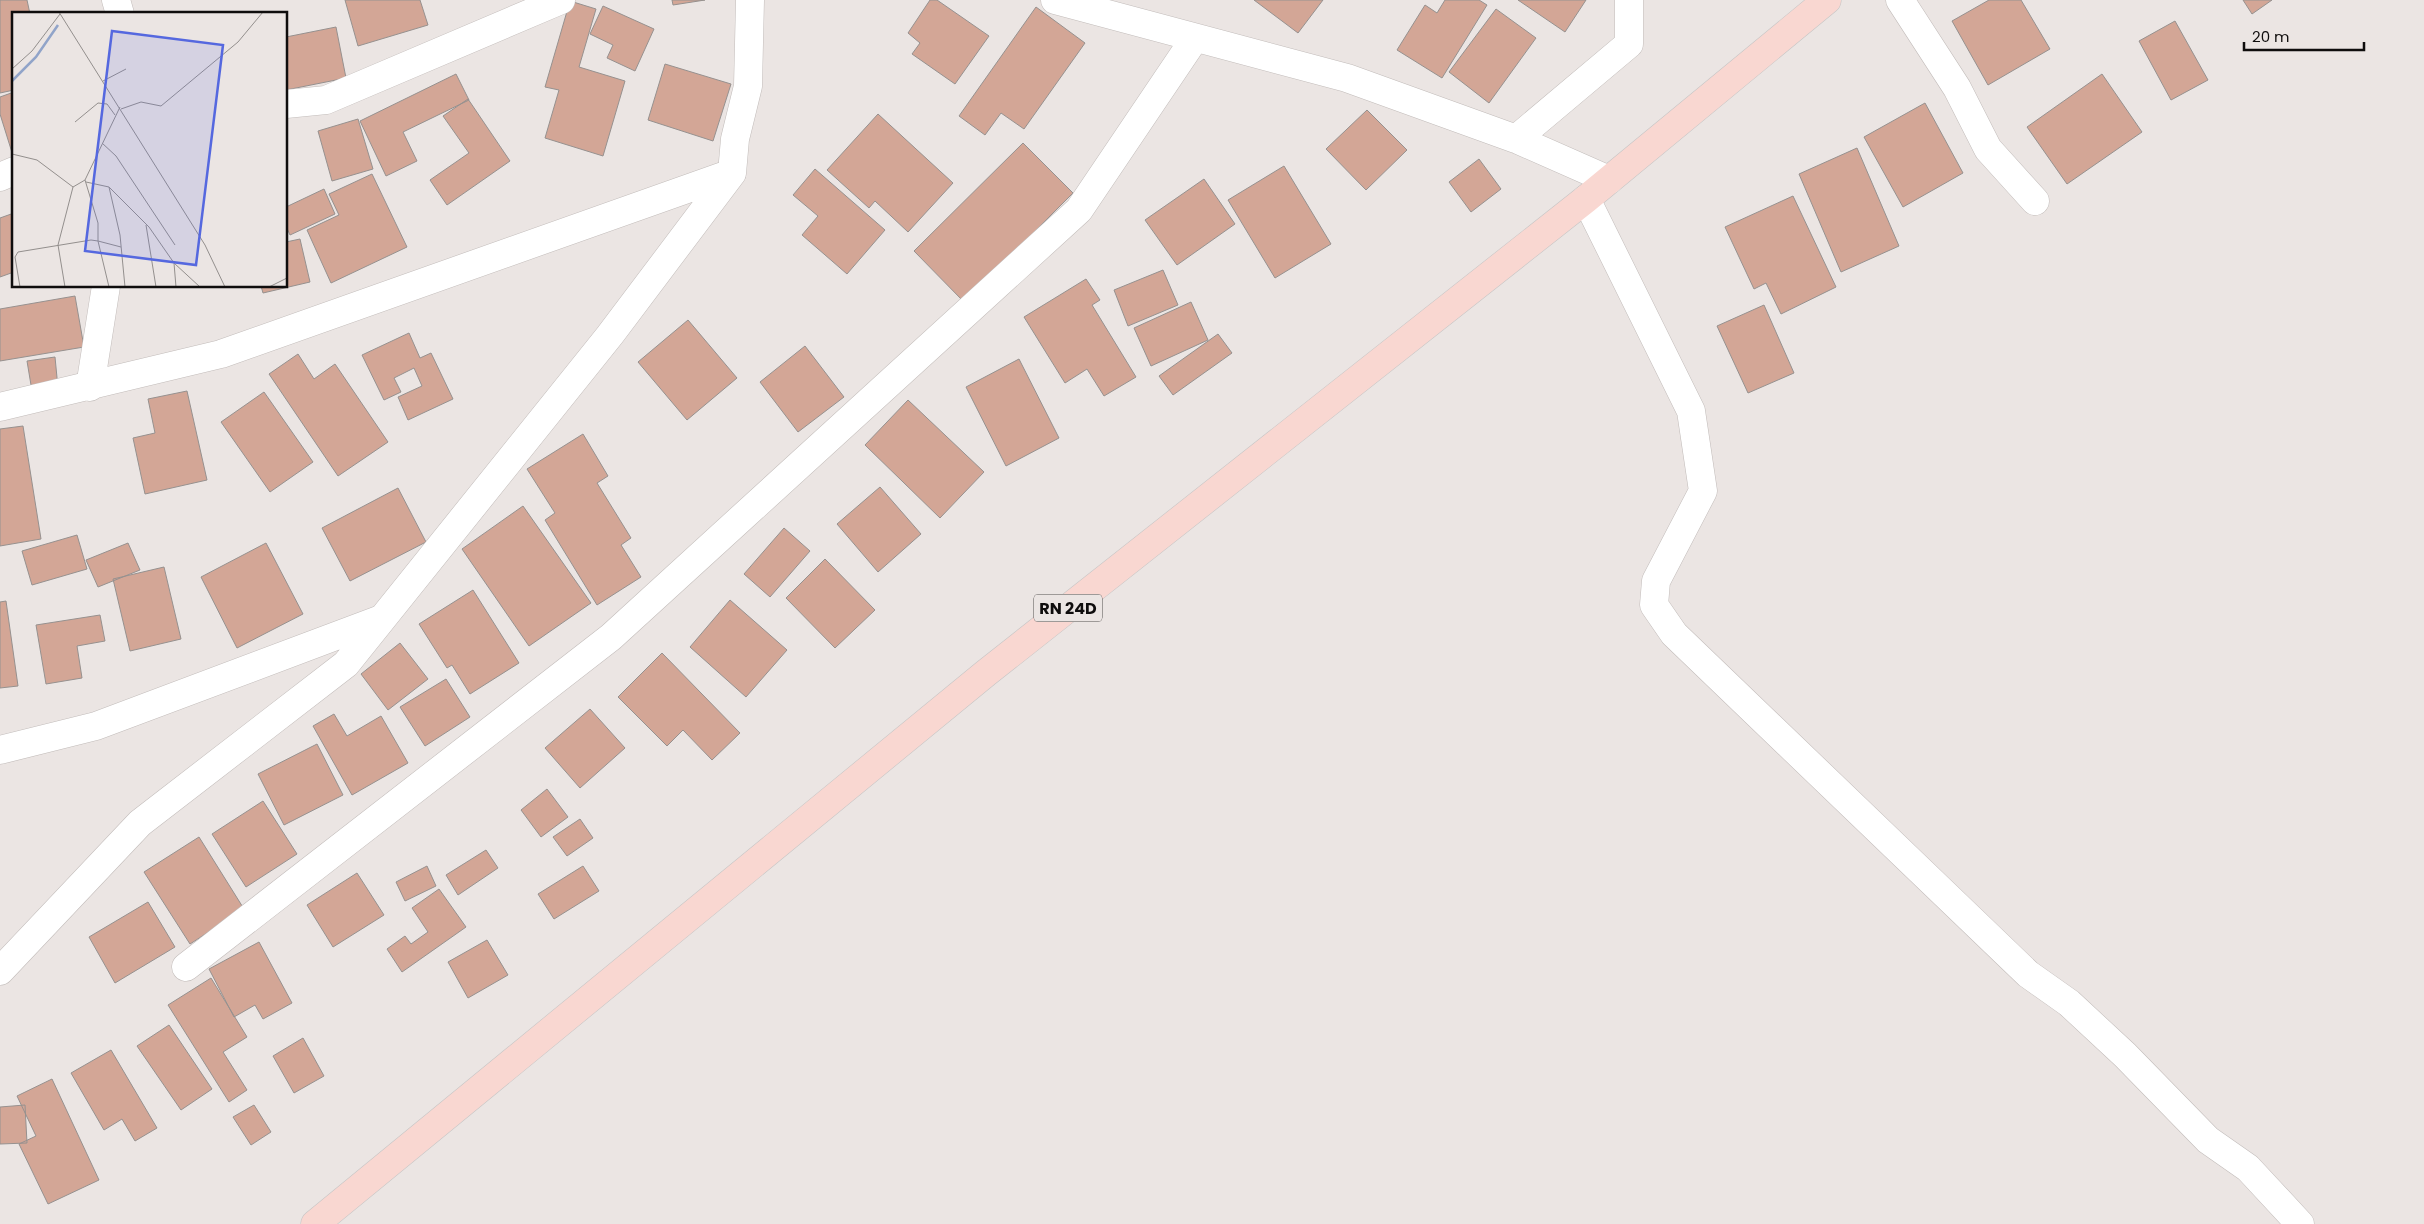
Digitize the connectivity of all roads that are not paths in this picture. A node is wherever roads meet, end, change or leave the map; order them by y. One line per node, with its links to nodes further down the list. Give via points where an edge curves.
1 (561, 0): 8 (street, via 326,100)
2 (750, 0): 11 (street, via 748,86 735,140)
3 (1055, 0): 7 (street)
4 (1630, 0): 9 (street, via 1629,44)
5 (1827, 0): 13 (main road, RN 24D)
6 (1900, 0): 15 (street, via 1957,88 1988,148)
7 (1195, 38): 9 (street, via 1347,78); 21 (street, via 1079,210 611,637)
8 (288, 104)
9 (1516, 139): 13 (street)
10 (12, 172): 12 (street)
11 (732, 173): 17 (street, via 221,354); 19 (street, via 610,335)
12 (0, 177)
13 (1609, 180): 14 (main road, RN 24D)
14 (1586, 199): 23 (main road, RN 24D, via 986,673); 24 (street, via 1691,411 1703,491 1656,581 1654,605 1674,634 2028,974 2070,1004 2208,1140 2248,1168)
15 (2035, 201)
16 (106, 288): 17 (street)
17 (90, 387): 18 (street)
18 (0, 407)
19 (381, 619): 20 (street, via 96,726); 22 (street, via 346,664 140,822)
20 (0, 750)
21 (186, 967)
22 (0, 970)
23 (316, 1224)
24 (2300, 1224)

